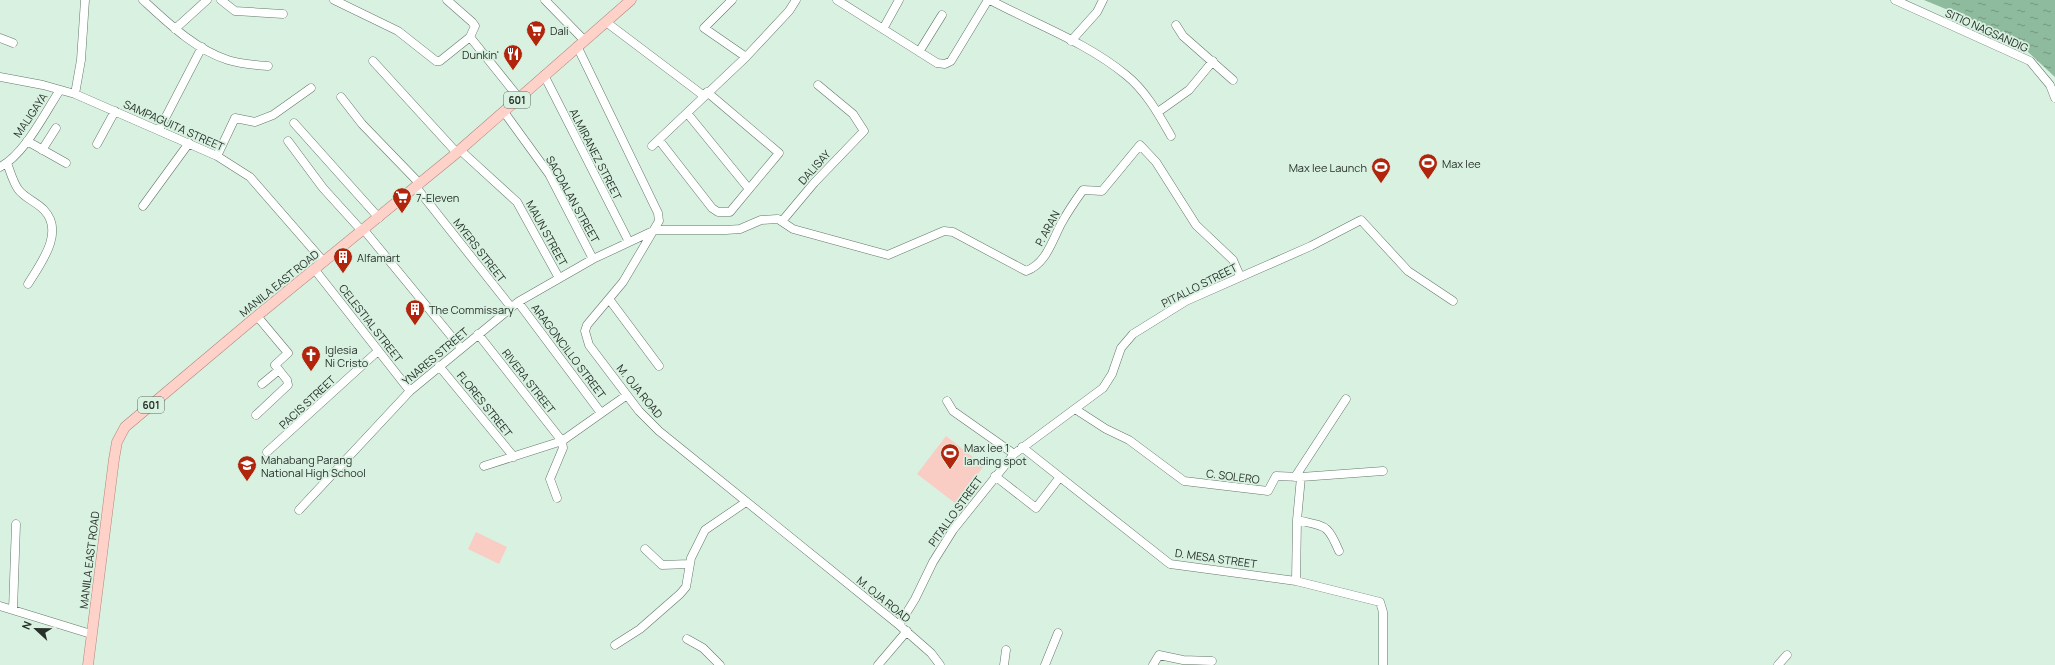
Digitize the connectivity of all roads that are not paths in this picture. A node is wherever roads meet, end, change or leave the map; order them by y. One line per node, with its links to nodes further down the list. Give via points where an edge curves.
1 (85, 0): 39 (street, via 80,60)
2 (143, 0): 20 (street)
3 (207, 0): 20 (street)
4 (221, 0): 16 (street, via 235,11)
5 (334, 0): 22 (street, via 398,31 436,60 440,61)
6 (447, 0): 22 (street, via 475,26)
7 (545, 0): 26 (street, M. OJA ROAD)
8 (631, 0): 18 (main road, MANILA EAST ROAD / 601)
9 (732, 0): 29 (street, via 704,28)
10 (796, 0): 29 (street)
11 (899, 0): 21 (street)
12 (989, 0): 24 (street); 28 (street, via 952,61 945,64 937,63)
13 (1103, 0): 24 (street, via 1097,12)
14 (1895, 0): 43 (street, SITIO NAGSANDIG, via 2030,61 2050,85)
15 (843, 1): 21 (street)
16 (283, 14)
17 (942, 15): 28 (street)
18 (606, 22): 26 (main road, MANILA EAST ROAD / 601); 40 (street)
19 (1176, 25): 30 (street, via 1183,36)
20 (175, 29): 27 (street)
21 (883, 29): 28 (street)
22 (470, 37): 42 (street)
23 (0, 38): 25 (street)
24 (1071, 41): 46 (street, via 1126,75)
25 (13, 43)
26 (580, 43): 33 (main road, MANILA EAST ROAD / 601); 67 (street, M. OJA ROAD, via 658,213 659,221)
27 (202, 47): 32 (street, via 227,60); 50 (street)
28 (919, 52)
29 (746, 57): 40 (street)
30 (1213, 61): 35 (street); 46 (street, via 1189,90)
31 (374, 62): 57 (street, MAUN STREET)
32 (268, 66)
33 (544, 76): 42 (main road, MANILA EAST ROAD / 601); 68 (street, ALMIRANEZ STREET)
34 (0, 77): 38 (street, SAMPAGUITA STREET)
35 (1233, 80)
36 (818, 85): 65 (street, DALISAY, via 853,114 864,131)
37 (310, 88): 58 (street, via 273,115 255,122 235,118)
38 (60, 90): 39 (street, SAMPAGUITA STREET); 52 (street, MALIGAYA)
39 (74, 94): 44 (street, SAMPAGUITA STREET)
40 (706, 94): 47 (street); 62 (street, via 779,153)
41 (340, 96): 61 (street, MYERS STREET)
42 (519, 98): 45 (main road, MANILA EAST ROAD / 601)
43 (2055, 98)
44 (115, 111): 50 (street, SAMPAGUITA STREET); 55 (street)
45 (504, 112): 57 (main road, MANILA EAST ROAD / 601); 69 (street, SACDALAN STREET, via 549,174)
46 (1158, 112): 51 (street)
47 (687, 113): 62 (street); 62 (street, via 655,143 718,212 730,212)
48 (294, 123): 64 (street)
49 (56, 128): 56 (street)
50 (159, 130): 54 (street, SAMPAGUITA STREET)
51 (1171, 136)
52 (27, 141): 56 (street); 60 (street, MALIGAYA)
53 (288, 141): 66 (street, via 323,188)
54 (189, 143): 58 (street, SAMPAGUITA STREET); 63 (street)
55 (96, 144)
56 (42, 150): 59 (street)
57 (459, 151): 61 (main road, MANILA EAST ROAD / 601); 73 (street, MAUN STREET, via 517,202)
58 (217, 156): 70 (street, SAMPAGUITA STREET, via 250,177)
59 (66, 163)
60 (4, 165): 74 (street, via 17,188 44,209 52,222 53,229 46,251)
61 (418, 186): 64 (main road, MANILA EAST ROAD / 601); 78 (street, MYERS STREET)
62 (749, 189)
63 (143, 206)
64 (379, 218): 66 (main road, MANILA EAST ROAD / 601)
65 (780, 220): 67 (street, via 761,220 746,227 726,230); 72 (street, P. ARAN, via 793,229 888,255 944,231 953,232 1026,271 1032,269 1047,253 1061,224 1083,190 1102,191 1140,145 1156,162 1196,226 1233,260)
66 (363, 230): 70 (main road, MANILA EAST ROAD / 601); 81 (street)
67 (655, 230): 68 (street, YNARES STREET); 75 (street, M. OJA ROAD, via 623,282)
68 (629, 242): 69 (street, YNARES STREET)
69 (593, 259): 73 (street, YNARES STREET)
70 (324, 262): 71 (main road, MANILA EAST ROAD / 601)
71 (315, 270): 79 (main road, MANILA EAST ROAD / 601); 82 (street, CELESTIAL STREET)
72 (1240, 276): 76 (street, PITALLO STREET, via 1311,246 1361,220 1408,271); 91 (street, PITALLO STREET, via 1186,302 1132,334 1121,348 1112,374 1103,388)
73 (559, 278): 77 (street, YNARES STREET)
74 (28, 284)
75 (609, 299): 84 (street); 88 (street, M. OJA ROAD, via 593,316 585,331 589,345)
76 (1453, 301)
77 (518, 302): 78 (street, YNARES STREET); 92 (street, ARAGONCILLO STREET)
78 (511, 308): 80 (street, YNARES STREET)
79 (257, 316): 85 (street, via 288,353); 118 (main road, MANILA EAST ROAD / 601, via 125,427 117,442)
80 (478, 334): 81 (street, YNARES STREET); 94 (street, RIVERA STREET)
81 (460, 348): 83 (street, YNARES STREET)
82 (378, 351): 87 (street, CELESTIAL STREET); 96 (street, PACIS STREET)
83 (439, 366): 87 (street, YNARES STREET); 98 (street, FLORES STREET)
84 (659, 366)
85 (277, 367): 86 (street); 93 (street, via 288,385)
86 (262, 384)
87 (410, 391): 106 (street, YNARES STREET)
88 (627, 395): 92 (street); 105 (street, M. OJA ROAD, via 659,431)
89 (1346, 399): 103 (street)
90 (947, 401): 97 (street, via 953,411)
91 (1075, 409): 95 (street, PITALLO STREET); 103 (street, C. SOLERO, via 1129,440 1184,481 1268,491 1276,476)
92 (602, 413): 94 (street)
93 (256, 415)
94 (562, 441): 98 (street); 104 (street, via 563,448 550,479)
95 (1022, 447): 97 (street, PITALLO STREET); 102 (street, D. MESA STREET)
96 (268, 452)
97 (1014, 454): 101 (street, PITALLO STREET)
98 (514, 457): 99 (street)
99 (484, 466)
100 (1383, 471): 103 (street)
101 (995, 476): 102 (street, via 1036,508); 115 (street, PITALLO STREET, via 953,530)
102 (1060, 477): 112 (street, D. MESA STREET, via 1170,564)
103 (1298, 477): 107 (street)
104 (557, 498)
105 (746, 502): 111 (street, via 705,530); 115 (street, M. OJA ROAD)
106 (299, 510)
107 (1298, 520): 110 (street, via 1326,527 1331,532); 112 (street)
108 (16, 524): 114 (street)
109 (644, 549): 111 (street, via 662,565)
110 (1339, 551)
111 (689, 564): 120 (street, via 688,581 680,594 640,629)
112 (1296, 581): 132 (street, D. MESA STREET, via 1380,602 1383,612)
113 (0, 606): 114 (street)
114 (14, 610): 118 (street)
115 (899, 625): 116 (street, M. OJA ROAD)
116 (907, 632): 127 (street); 128 (street, M. OJA ROAD, via 931,653)
117 (1058, 633): 130 (street)
118 (91, 634): 125 (main road, MANILA EAST ROAD / 601)
119 (687, 639): 126 (street, via 703,648)
120 (615, 645)
121 (1006, 650): 129 (street)
122 (1787, 655): 133 (street)
123 (1212, 661): 124 (street)
124 (1182, 663): 131 (street, via 1159,655)
125 (88, 665)
126 (720, 665)
127 (878, 665)
128 (940, 665)
129 (1004, 665)
130 (1045, 665)
131 (1153, 665)
132 (1383, 665)
133 (1778, 665)

